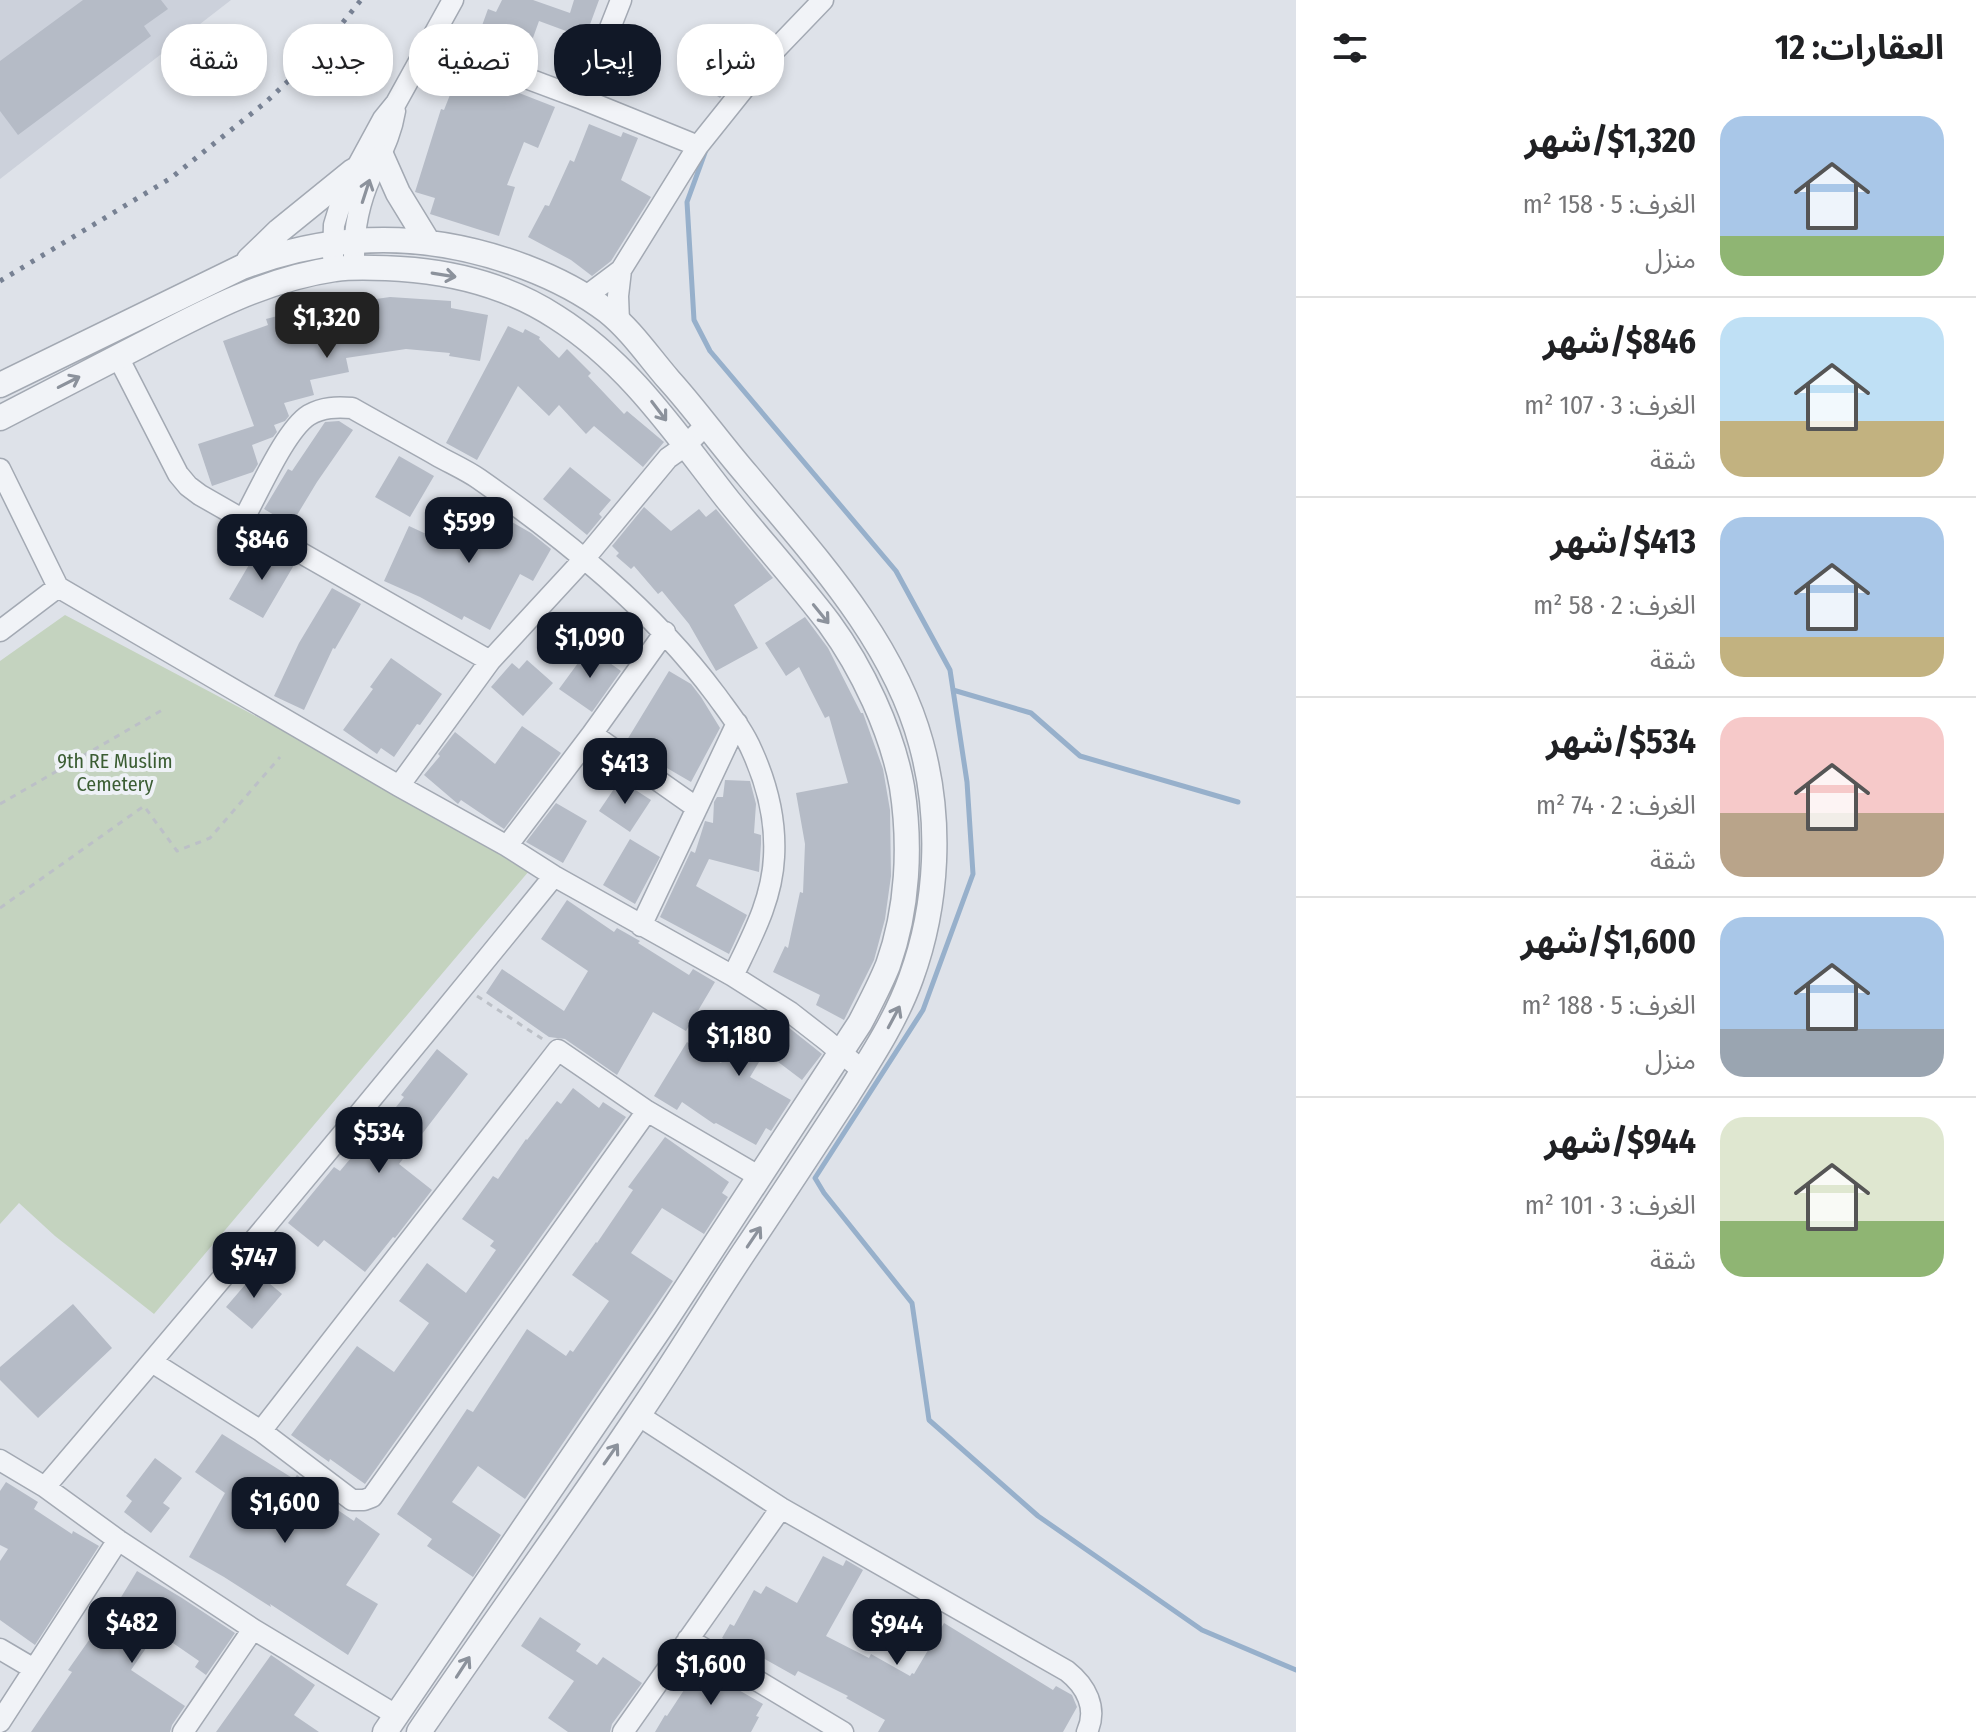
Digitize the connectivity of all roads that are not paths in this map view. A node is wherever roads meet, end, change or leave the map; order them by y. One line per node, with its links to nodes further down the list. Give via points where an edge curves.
1 (453, 0): 4 (street)
2 (621, 0): 7 (street)
3 (823, 0): 9 (street, via 774,51)
4 (440, 24)
5 (409, 80): 8 (street)
6 (538, 82): 7 (street)
7 (582, 99): 9 (street)
8 (396, 103): 10 (street); 11 (street)
9 (698, 146): 16 (street)
10 (382, 157): 12 (street, one-way to 10); 13 (street)
11 (353, 171): 12 (street, via 337,212); 14 (street)
12 (343, 241): 13 (street); 14 (street, via 286,251); 15 (street)
13 (428, 242): 17 (street, via 504,259)
14 (242, 267): 20 (street)
15 (343, 269): 19 (street, via 265,286); 23 (street, one-way to 23, via 414,270 474,280 541,308 595,346 650,399)
16 (621, 270): 17 (street); 18 (street)
17 (585, 297): 18 (street)
18 (619, 322): 22 (street)
19 (118, 357): 21 (street, one-way to 19); 25 (street, via 178,474 200,495)
20 (0, 385)
21 (0, 418)
22 (706, 425): 23 (street); 40 (street, one-way to 22, via 901,1003 925,927 934,830 921,744 893,673 859,616)
23 (685, 446): 26 (street, via 668,458); 39 (street, one-way to 39, via 830,625 877,708 893,749 906,827 902,903 889,961)
24 (0, 469): 27 (street)
25 (243, 520): 26 (street, via 296,424 329,407 352,408 477,478); 30 (street)
26 (585, 558): 29 (street); 30 (street)
27 (58, 587): 28 (street); 33 (street)
28 (0, 631)
29 (665, 632): 31 (street); 32 (street)
30 (490, 661): 33 (street)
31 (737, 723): 34 (street); 38 (street, via 766,789 774,856 762,916)
32 (592, 734): 34 (street); 35 (street)
33 (399, 786): 35 (street)
34 (697, 808): 37 (street)
35 (507, 846): 36 (street)
36 (554, 876): 37 (street); 43 (street)
37 (641, 926): 38 (street)
38 (733, 976): 39 (street, via 790,1012)
39 (840, 1053): 40 (street); 42 (street)
40 (863, 1071): 44 (street, one-way to 40)
41 (647, 1111): 42 (street); 45 (street, via 558,1050); 45 (street, via 372,1497 352,1500)
42 (760, 1177): 55 (street)
43 (152, 1362): 45 (street); 47 (street)
44 (638, 1415): 48 (street); 57 (street, one-way to 44)
45 (261, 1431)
46 (0, 1460): 47 (street)
47 (45, 1487): 49 (street)
48 (781, 1508): 51 (street); 60 (street, via 1067,1671 1081,1682 1091,1704)
49 (118, 1540): 50 (street); 53 (street)
50 (253, 1629): 55 (street); 56 (street)
51 (688, 1639): 58 (street); 59 (street)
52 (0, 1649): 53 (street)
53 (34, 1669): 54 (street)
54 (0, 1722)
55 (391, 1723)
56 (183, 1732)
57 (419, 1732)
58 (623, 1732)
59 (843, 1732)
60 (1087, 1732)

